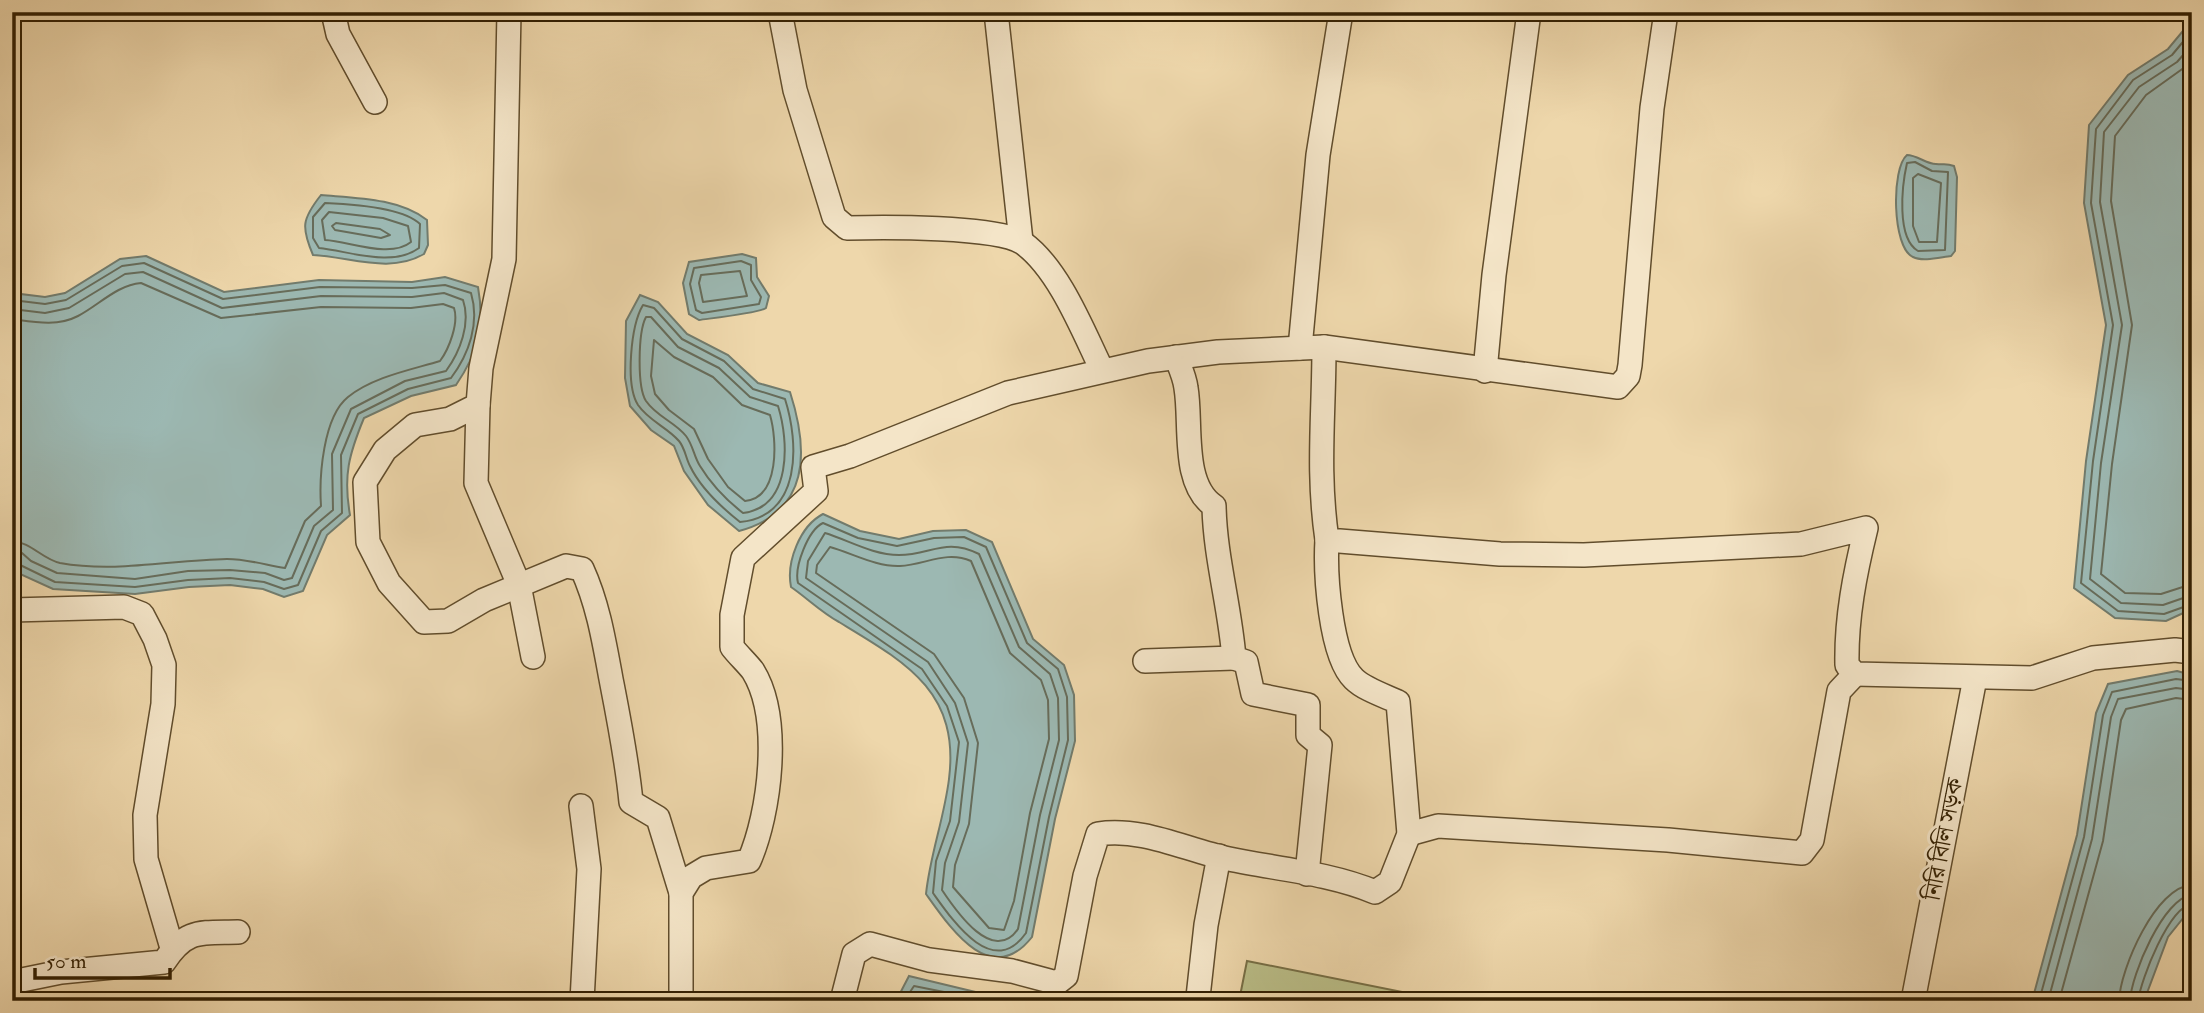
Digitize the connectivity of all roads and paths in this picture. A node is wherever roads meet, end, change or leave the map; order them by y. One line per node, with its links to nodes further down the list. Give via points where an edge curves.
1 (333, 12): 8 (street, via 338,34)
2 (509, 12): 15 (street, via 504,259 481,368)
3 (780, 12): 9 (street, via 795,90 835,218 847,228 978,232)
4 (996, 12): 9 (street)
5 (1341, 12): 11 (street, via 1318,155)
6 (1529, 12): 14 (street)
7 (1666, 12): 14 (street, via 1652,108 1628,376 1618,387)
8 (375, 102)
9 (1021, 242): 13 (street, via 1041,261 1068,303)
10 (1324, 347): 11 (street); 14 (street); 16 (street, via 1320,434)
11 (1300, 348): 12 (street)
12 (1176, 358): 13 (street); 21 (street, via 1186,386 1192,465 1204,499 1214,506)
13 (1102, 370): 29 (street, via 1008,393 813,467 817,491 743,558 732,615 732,647 753,672 772,737 760,836 749,860 706,868 691,877)
14 (1485, 372)
15 (478, 405): 17 (street, via 476,483); 17 (street, via 450,419 415,425 385,450 365,482 368,542 389,583 424,622 447,621)
16 (1327, 540): 23 (street, via 1500,554 1584,555 1801,544 1866,528 1852,583 1846,645 1847,665); 26 (street, via 1325,571 1341,659 1354,680 1398,702)
17 (519, 585): 20 (street); 29 (street, via 566,566 582,569 593,593 603,640 628,764 631,802 658,818)
18 (12, 610): 31 (street, via 124,607 142,614 155,639 164,666 163,704 145,815 146,859)
19 (2192, 652): 24 (street, via 2093,658 2032,678)
20 (533, 657)
21 (1234, 658): 22 (street); 28 (street, via 1246,662 1253,694 1308,705 1308,735 1320,745)
22 (1145, 661)
23 (1855, 674): 24 (street); 26 (street, via 1839,691 1812,840 1802,853 1438,826)
24 (1975, 678): 37 (street, নিরি বিলি সড়ক)
25 (581, 806): 33 (street, via 589,869)
26 (1409, 834): 28 (street, via 1390,882 1375,892)
27 (1219, 856): 28 (street); 35 (street, via 1116,831 1098,834 1066,976 1057,983 1012,971 929,960 870,944 854,954); 36 (street)
28 (1307, 874)
29 (681, 893): 34 (street)
30 (238, 932): 31 (street, via 191,933)
31 (172, 948): 32 (street, via 164,961)
32 (12, 982)
33 (582, 1001)
34 (681, 1001)
35 (842, 1001)
36 (1194, 1001)
37 (1913, 1001)

